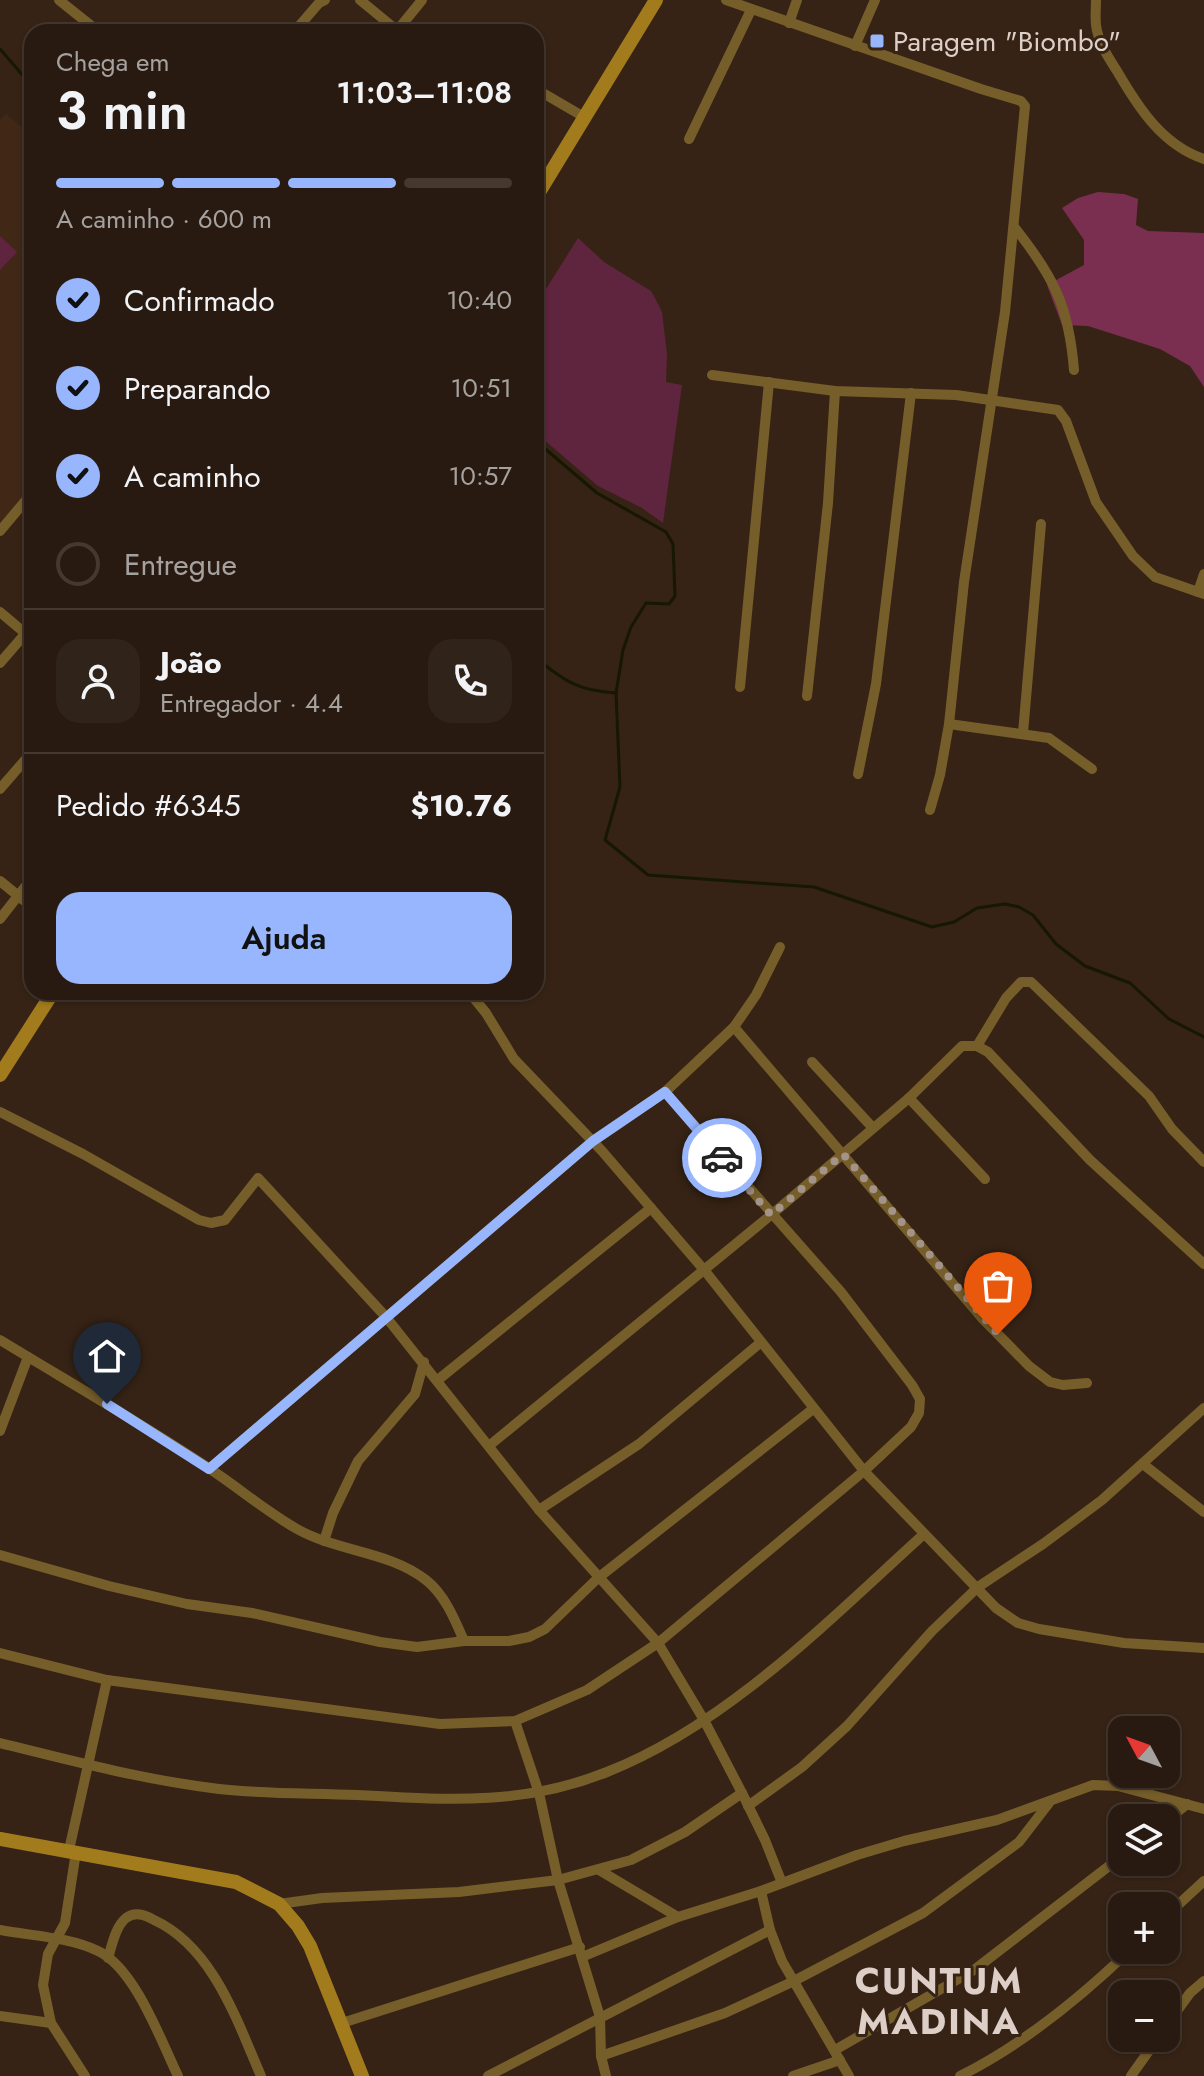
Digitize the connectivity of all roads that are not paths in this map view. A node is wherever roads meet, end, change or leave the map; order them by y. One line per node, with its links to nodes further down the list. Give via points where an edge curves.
1 (59, 0): 12 (street)
2 (325, 0): 13 (street)
3 (360, 0): 14 (street)
4 (422, 0): 15 (street)
5 (656, 0): 18 (street)
6 (726, 0): 10 (street)
7 (797, 0): 11 (street)
8 (875, 0): 16 (street)
9 (1096, 0): 20 (street, via 1096,27 1105,51 1135,102 1169,140)
10 (751, 10): 11 (street); 19 (street)
11 (789, 23): 16 (street)
12 (89, 24)
13 (301, 24)
14 (388, 24)
15 (403, 24)
16 (855, 46): 22 (street, via 1024,103)
17 (544, 94): 18 (street)
18 (584, 117): 21 (street)
19 (689, 139)
20 (1204, 159)
21 (544, 184)
22 (1015, 228): 23 (street, via 1057,289); 28 (street)
23 (1074, 370)
24 (712, 375): 25 (street)
25 (769, 382): 26 (street); 38 (street)
26 (835, 391): 27 (street); 39 (street)
27 (911, 393): 28 (street); 44 (street, via 876,684)
28 (991, 399): 33 (street, via 1058,410 1096,502 1126,547 1155,577); 40 (street)
29 (24, 502): 31 (street)
30 (1041, 524): 41 (street)
31 (0, 531)
32 (1204, 574): 33 (street)
33 (1201, 593)
34 (0, 612): 35 (street)
35 (24, 629)
36 (24, 639): 37 (street)
37 (0, 663)
38 (740, 687)
39 (807, 696)
40 (949, 724): 41 (street); 46 (street)
41 (1023, 733): 43 (street, via 1055,741)
42 (24, 761): 45 (street)
43 (1092, 769)
44 (858, 774)
45 (0, 789)
46 (930, 810)
47 (0, 881): 49 (street)
48 (24, 887): 49 (street)
49 (17, 895): 50 (street); 51 (street)
50 (24, 901)
51 (0, 919)
52 (780, 947): 55 (street)
53 (47, 1000): 57 (street)
54 (475, 1000): 64 (street, via 514,1059)
55 (734, 1027): 60 (street); 65 (street)
56 (977, 1046): 61 (street, via 962,1046 952,1053); 66 (street, via 1006,998 1021,982 1031,982 1149,1096); 70 (street)
57 (5, 1057): 59 (street)
58 (812, 1062): 63 (street)
59 (0, 1075)
60 (665, 1092): 64 (street); 69 (street)
61 (909, 1098): 63 (street); 67 (street)
62 (0, 1112): 72 (street, via 199,1220 225,1220 258,1178)
63 (873, 1128): 65 (street)
64 (593, 1141): 68 (street); 72 (street)
65 (843, 1154): 69 (street); 78 (street, via 982,1318 1039,1375 1063,1385)
66 (1204, 1162)
67 (985, 1179)
68 (651, 1208): 71 (street); 77 (street)
69 (771, 1215): 71 (street); 85 (street, via 841,1292 920,1399 911,1427)
70 (1204, 1264)
71 (705, 1271): 74 (street); 82 (street)
72 (386, 1317): 76 (street); 84 (street)
73 (0, 1340): 75 (street)
74 (760, 1343): 80 (street); 86 (street, via 639,1444)
75 (28, 1357): 81 (street); 84 (street)
76 (424, 1362): 77 (street); 89 (street, via 415,1394 352,1472)
77 (439, 1379): 82 (street)
78 (1087, 1383)
79 (1204, 1408): 83 (street)
80 (813, 1409): 85 (street); 91 (street)
81 (0, 1431)
82 (490, 1445): 86 (street)
83 (1143, 1464): 87 (street); 92 (street, via 1067,1527)
84 (209, 1469): 89 (street, via 277,1518)
85 (864, 1471): 88 (street); 94 (street)
86 (539, 1510): 91 (street)
87 (1204, 1512)
88 (924, 1534): 92 (street); 98 (street, via 789,1655)
89 (324, 1541): 93 (street, via 408,1568 428,1582 449,1608)
90 (0, 1555): 93 (street, via 163,1598 380,1642 417,1647)
91 (598, 1578): 93 (street, via 545,1629 529,1637); 94 (street)
92 (978, 1587): 95 (street, via 996,1608 1039,1629 1124,1643); 106 (street, via 847,1726)
93 (464, 1641)
94 (658, 1643): 98 (street); 99 (street, via 587,1690)
95 (1204, 1648)
96 (0, 1653): 97 (street)
97 (107, 1680): 99 (street, via 440,1724); 101 (street)
98 (704, 1720): 102 (street, via 621,1766); 103 (street)
99 (515, 1721): 102 (street)
100 (0, 1743): 101 (street)
101 (87, 1765): 102 (street, via 249,1791 453,1801); 110 (street)
102 (539, 1793): 113 (street)
103 (742, 1793): 106 (street); 112 (street, via 665,1843)
104 (1050, 1802): 105 (street, via 1106,1784); 115 (street, via 904,1841); 127 (street, via 1019,1842 932,1907)
105 (1187, 1804): 107 (street); 108 (street)
106 (748, 1806): 115 (street)
107 (1204, 1809)
108 (1180, 1810)
109 (0, 1839): 110 (street)
110 (72, 1851): 118 (street, via 236,1882); 122 (street, via 65,1923)
111 (1108, 1867): 134 (street, via 974,1970)
112 (599, 1870): 113 (street); 119 (street)
113 (558, 1880): 118 (street); 123 (street)
114 (1204, 1881): 117 (street)
115 (782, 1883): 116 (street)
116 (761, 1891): 119 (street); 121 (street)
117 (1180, 1903)
118 (279, 1904): 132 (street, via 310,1946)
119 (678, 1917): 123 (street)
120 (0, 1930): 122 (street)
121 (770, 1930): 127 (street); 130 (street)
122 (54, 1939): 124 (street); 131 (street, via 43,1985)
123 (581, 1952): 130 (street); 132 (street)
124 (108, 1958): 137 (street, via 137,1995); 138 (street, via 119,1927 133,1914 153,1919 177,1935 210,1970)
125 (1115, 1964): 144 (street, via 1043,2025)
126 (1204, 1981): 128 (street)
127 (792, 1982): 134 (street); 135 (street, via 725,2013)
128 (1180, 2007)
129 (0, 2016): 131 (street)
130 (600, 2017): 135 (street); 140 (street)
131 (51, 2023): 136 (street)
132 (342, 2023): 139 (street)
133 (1148, 2052): 145 (street)
134 (837, 2055): 142 (street); 143 (street)
135 (601, 2056): 141 (street)
136 (85, 2076)
137 (178, 2076)
138 (261, 2076)
139 (362, 2076)
140 (488, 2076)
141 (606, 2076)
142 (793, 2076)
143 (849, 2076)
144 (960, 2076)
145 (1131, 2076)

